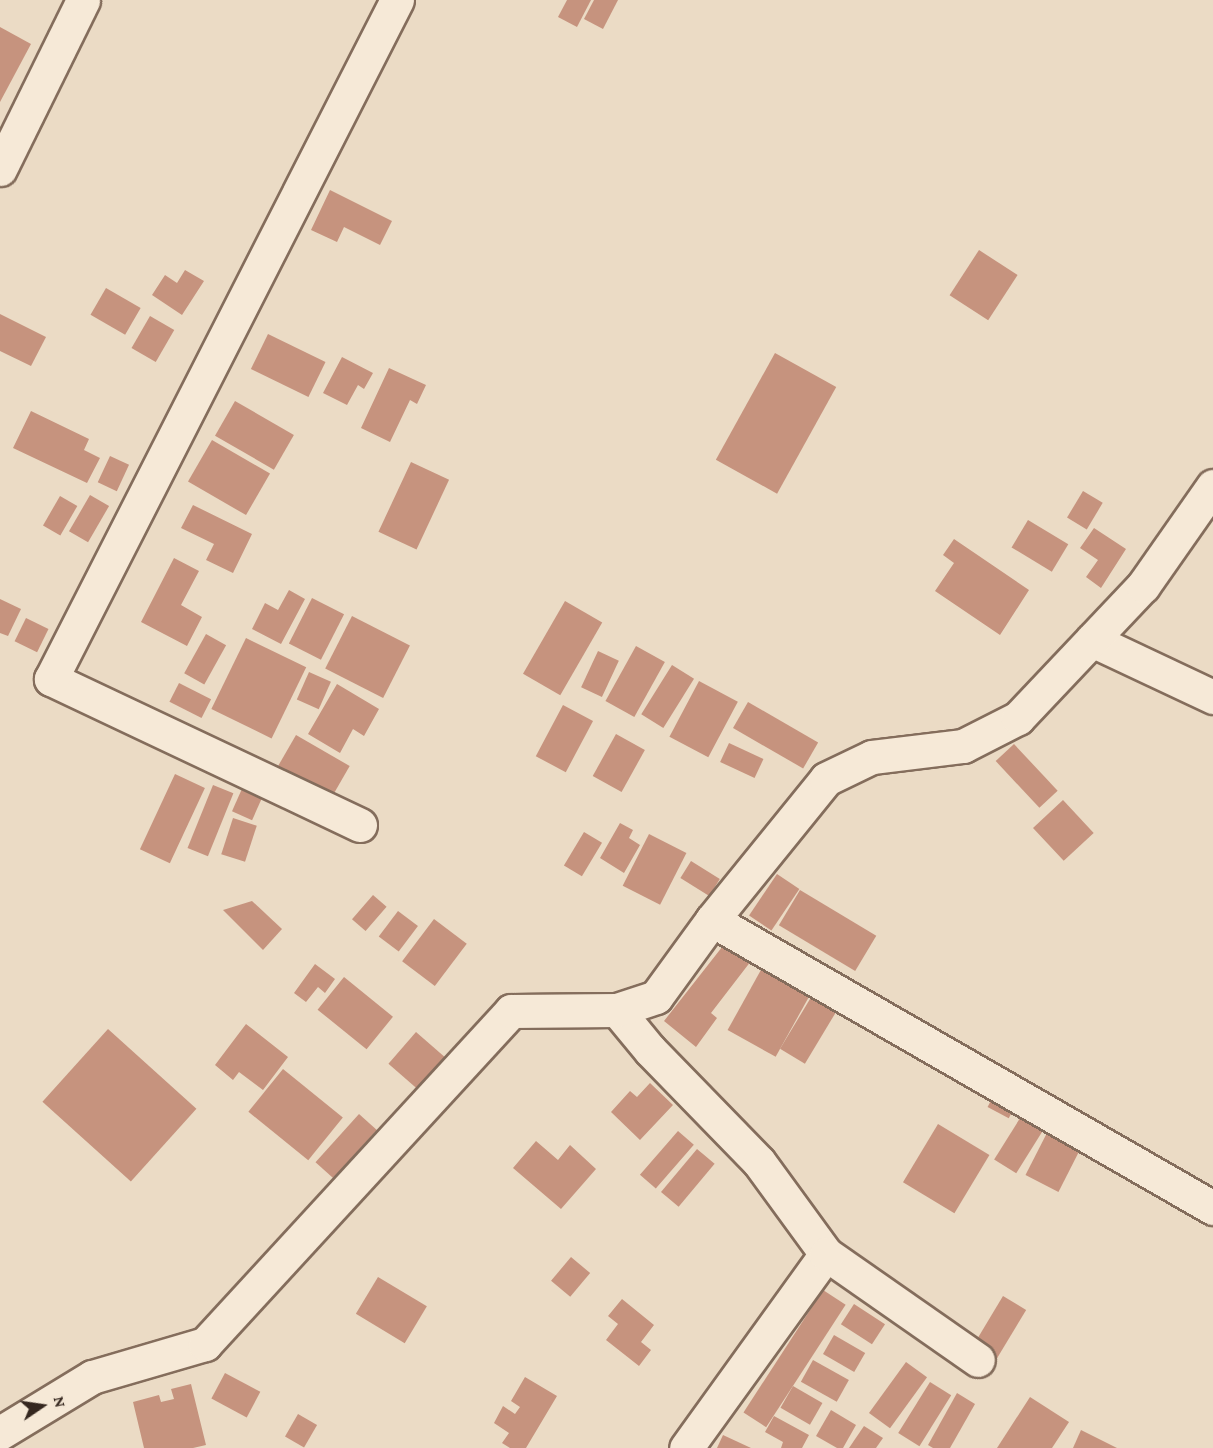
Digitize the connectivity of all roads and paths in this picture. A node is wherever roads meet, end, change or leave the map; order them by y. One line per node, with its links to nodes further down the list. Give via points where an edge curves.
1 (83, 0): 3 (street)
2 (398, 0): 7 (street, via 51,679)
3 (0, 168)
4 (1213, 486): 5 (street, via 1143,586)
5 (1092, 640): 6 (street); 8 (street, via 1009,723 963,746 872,757 826,779)
6 (1213, 697)
7 (360, 825)
8 (712, 920): 9 (street, via 656,997); 10 (street)
9 (617, 1010): 11 (street, via 650,1050 759,1162); 13 (street, via 511,1011 205,1344 92,1377)
10 (1213, 1208)
11 (826, 1254): 12 (street); 14 (street)
12 (978, 1360)
13 (0, 1433)
14 (686, 1448)

